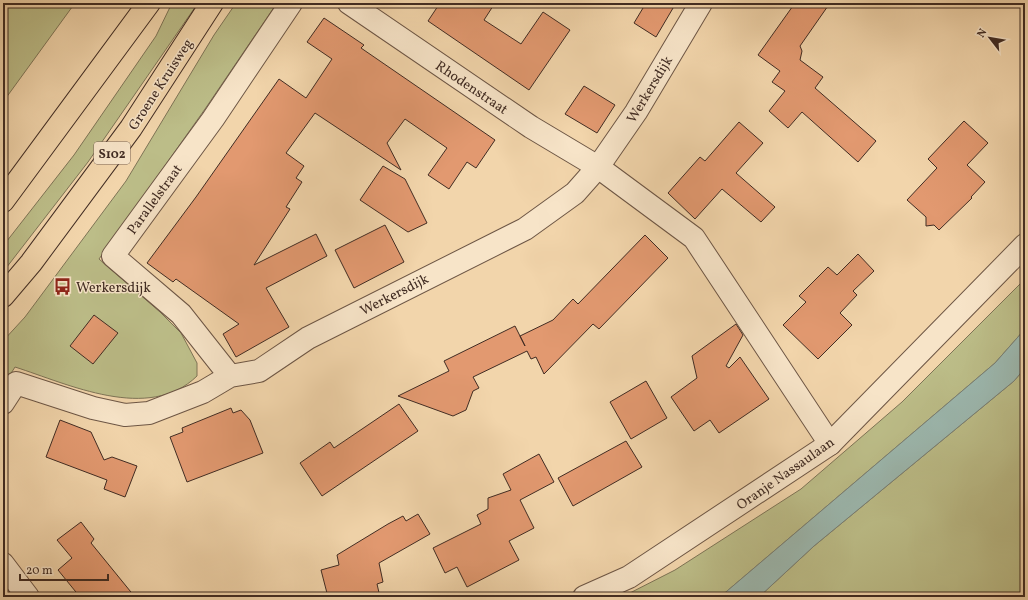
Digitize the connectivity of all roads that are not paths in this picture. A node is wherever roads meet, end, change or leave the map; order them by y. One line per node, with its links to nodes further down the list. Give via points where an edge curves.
1 (149, 3): 7 (main road)
2 (212, 3): 9 (main road, Groene Kruisweg / S102, via 132,128 31,263)
3 (291, 3): 10 (street, Parallelstraat, via 213,119 113,256 181,314)
4 (348, 3): 6 (street, Rhodenstraat, via 531,127)
5 (701, 3): 6 (street, Werkersdijk, via 636,112)
6 (598, 167): 10 (street, Werkersdijk, via 575,193 525,229 308,338 258,371); 12 (street, Rhodenstraat, via 694,238)
7 (3, 201)
8 (1025, 245): 12 (street, Oranje Nassaulaan)
9 (3, 296)
10 (230, 376): 11 (street, Werkersdijk, via 203,392 149,413 125,415 93,408 16,382)
11 (3, 403)
12 (830, 444): 15 (street, Oranje Nassaulaan, via 629,577)
13 (3, 564): 14 (street)
14 (28, 597)
15 (584, 597)

